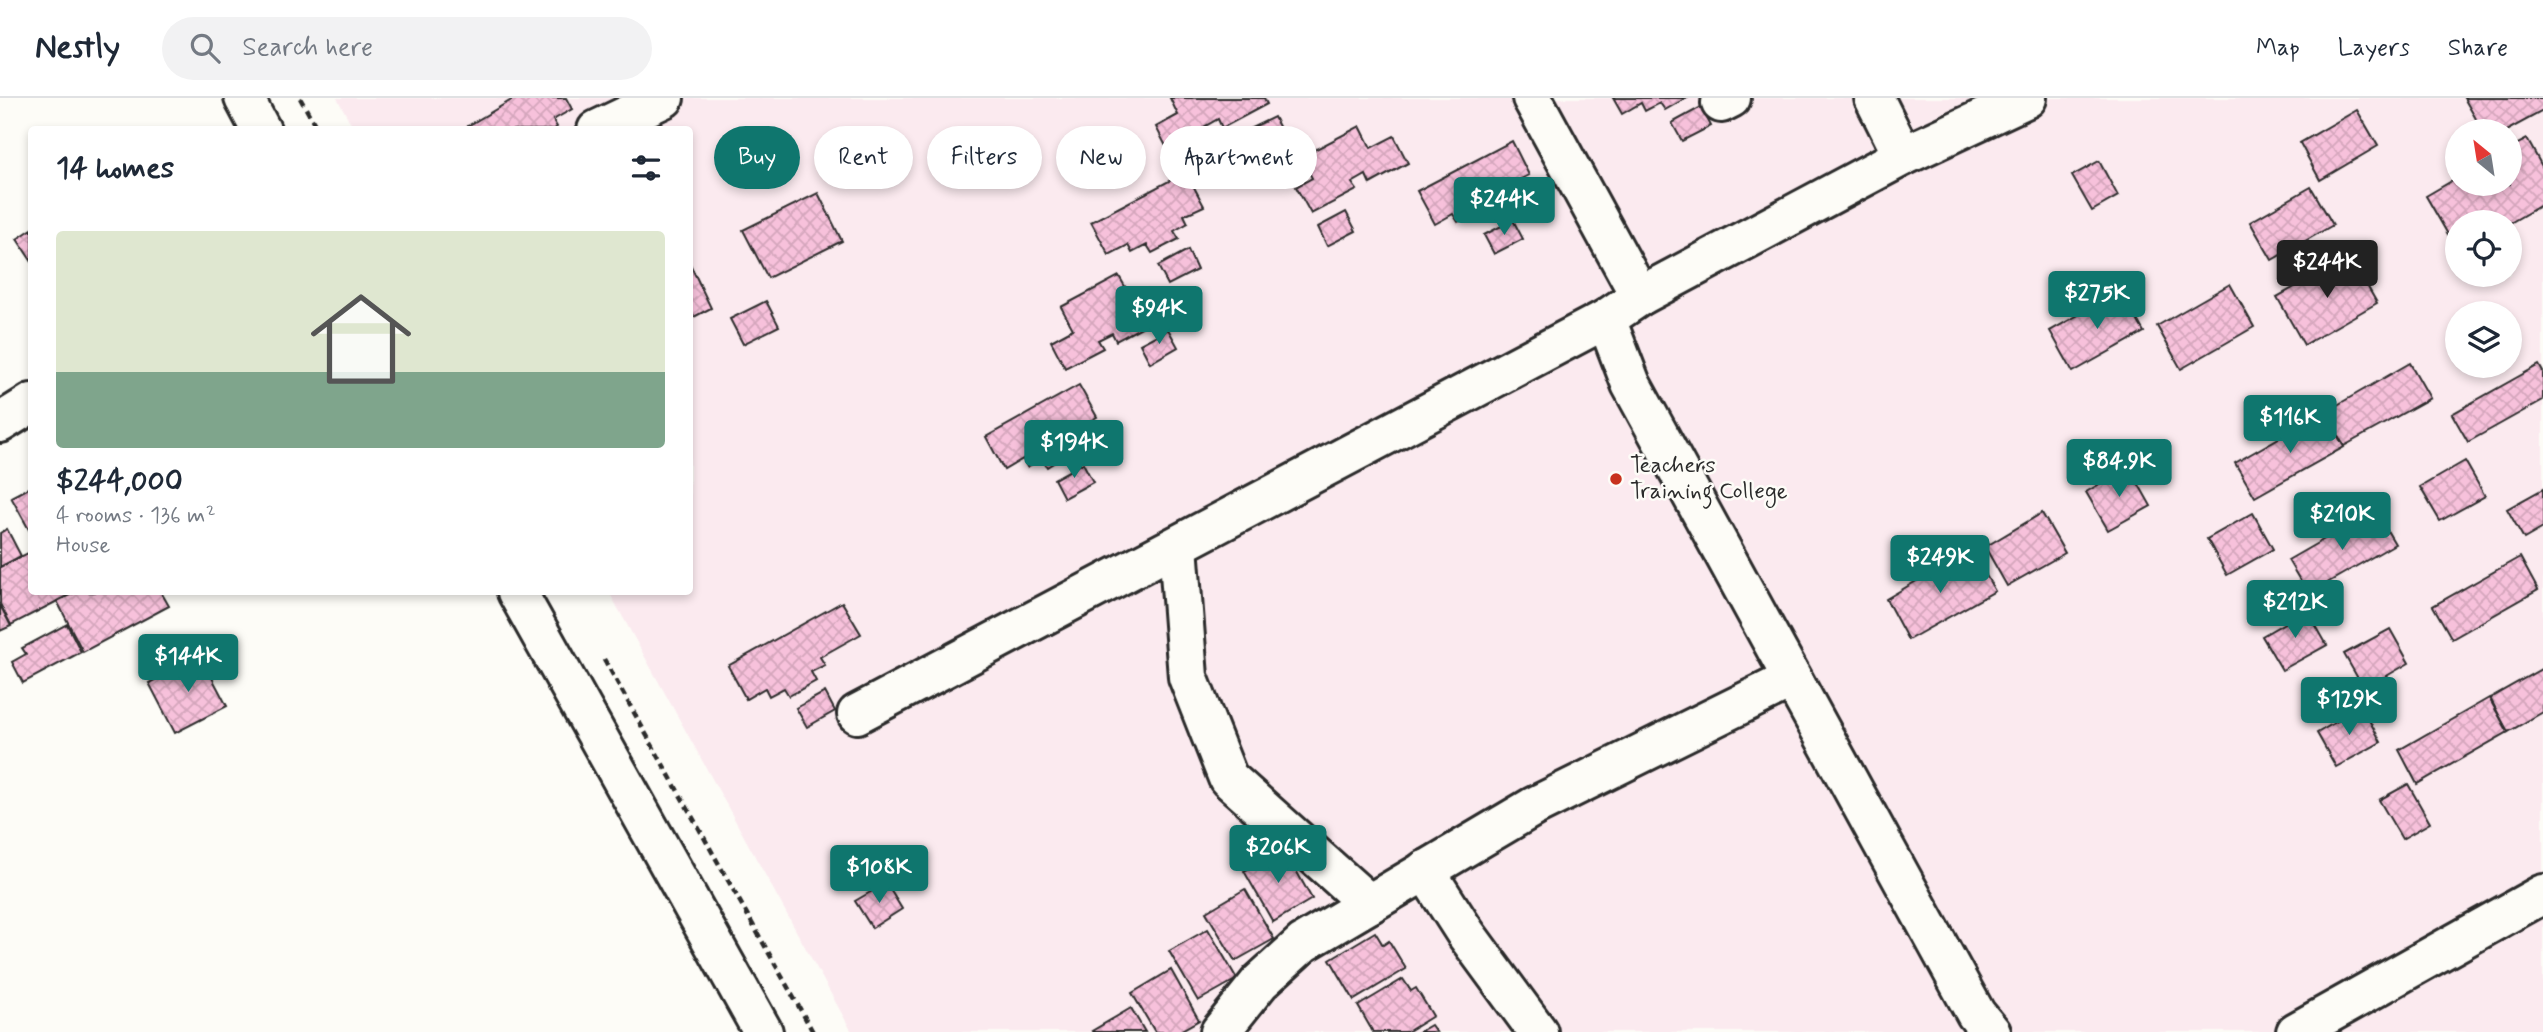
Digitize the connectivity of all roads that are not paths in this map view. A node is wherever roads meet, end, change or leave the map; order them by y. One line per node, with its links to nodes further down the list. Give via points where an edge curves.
1 (244, 98): 6 (street)
2 (664, 98): 7 (street)
3 (1532, 98): 9 (street)
4 (1874, 98): 8 (street)
5 (2027, 98): 8 (street)
6 (259, 126)
7 (605, 126)
8 (1903, 156): 9 (street)
9 (1640, 296): 10 (street)
10 (1606, 319): 13 (street); 15 (street, via 1631,384)
11 (28, 406): 12 (street)
12 (0, 423)
13 (1178, 546): 16 (street); 19 (street, via 1188,677 1228,778)
14 (519, 595): 20 (street)
15 (1790, 680): 17 (street, via 1533,807); 23 (street, via 1976,1014)
16 (857, 714)
17 (1426, 870): 19 (street); 22 (street)
18 (2543, 894): 24 (street)
19 (1369, 904): 21 (street, via 1303,943 1260,982)
20 (763, 1032)
21 (1220, 1032)
22 (1538, 1032)
23 (1991, 1032)
24 (2296, 1032)

